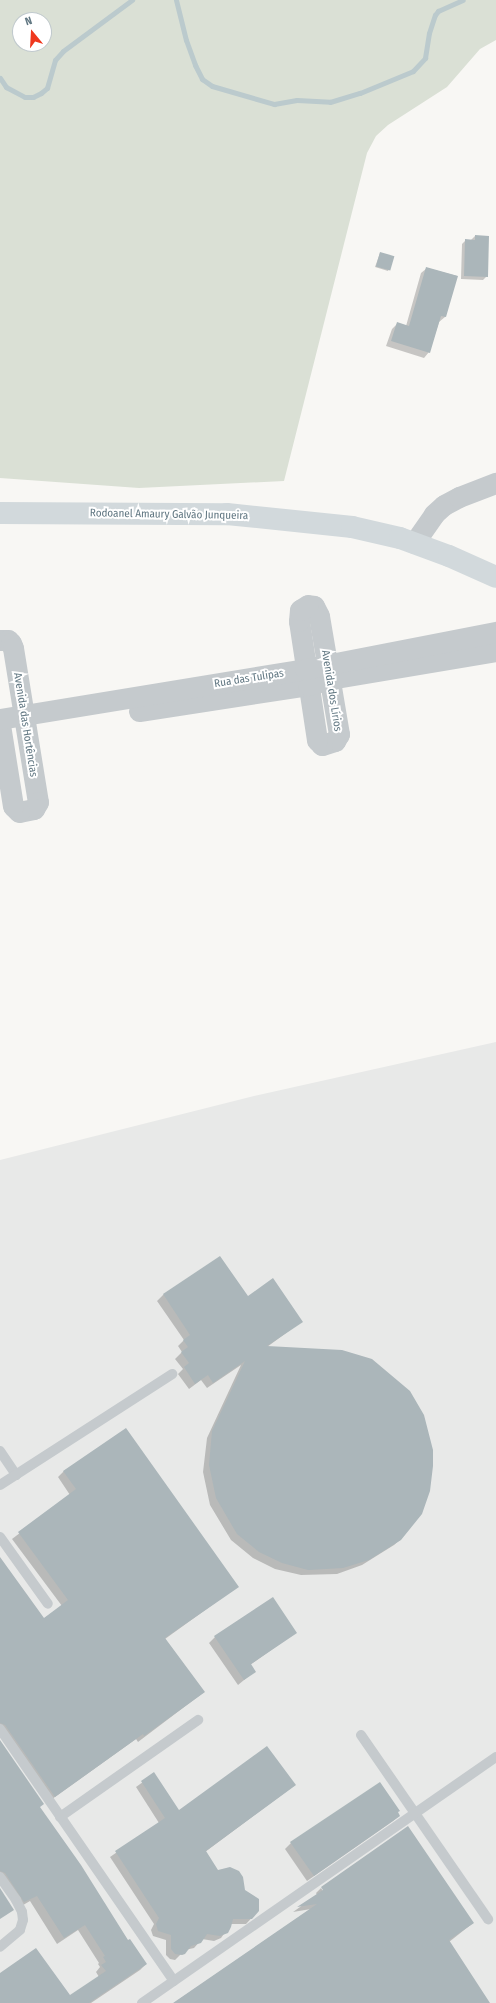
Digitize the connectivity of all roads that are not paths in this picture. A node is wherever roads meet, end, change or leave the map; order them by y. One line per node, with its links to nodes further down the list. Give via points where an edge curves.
1 (496, 483): 3 (street, via 458,497 444,506 434,514)
2 (0, 513): 3 (main road, Rodoanel Amaury Galvão Junqueira, via 227,514 352,527)
3 (414, 543): 4 (main road, Rodoanel Amaury Galvão Junqueira)
4 (496, 577)
5 (496, 632): 8 (street, Rua das Tulipas)
6 (0, 640): 10 (street, Avenida das Hortências, via 8,640 11,643)
7 (496, 651): 8 (street, Rua das Tulipas)
8 (328, 672): 9 (street, Rua das Tulipas); 9 (street, Avenida dos Lírios, via 317,609 308,605 298,612); 9 (street, Avenida dos Lírios, via 339,734 330,744 322,745 317,740)
9 (307, 677): 10 (street, Rua das Tulipas)
10 (24, 722): 11 (street, Rua das Tulipas); 11 (street, Avenida das Hortências, via 38,802 34,810 20,809)
11 (0, 727)
12 (172, 1374): 14 (lane)
13 (0, 1451): 14 (lane)
14 (16, 1475): 15 (lane)
15 (0, 1485)
16 (0, 1537): 17 (lane)
17 (48, 1604)
18 (198, 1720): 23 (lane)
19 (0, 1729): 23 (lane)
20 (361, 1735): 22 (lane)
21 (496, 1757): 22 (lane)
22 (414, 1814): 25 (lane); 27 (lane)
23 (60, 1817): 27 (lane)
24 (0, 1877): 26 (lane, via 16,1900 23,1920 20,1930)
25 (488, 1919)
26 (0, 1947)
27 (174, 1981): 28 (lane)
28 (142, 2003)

